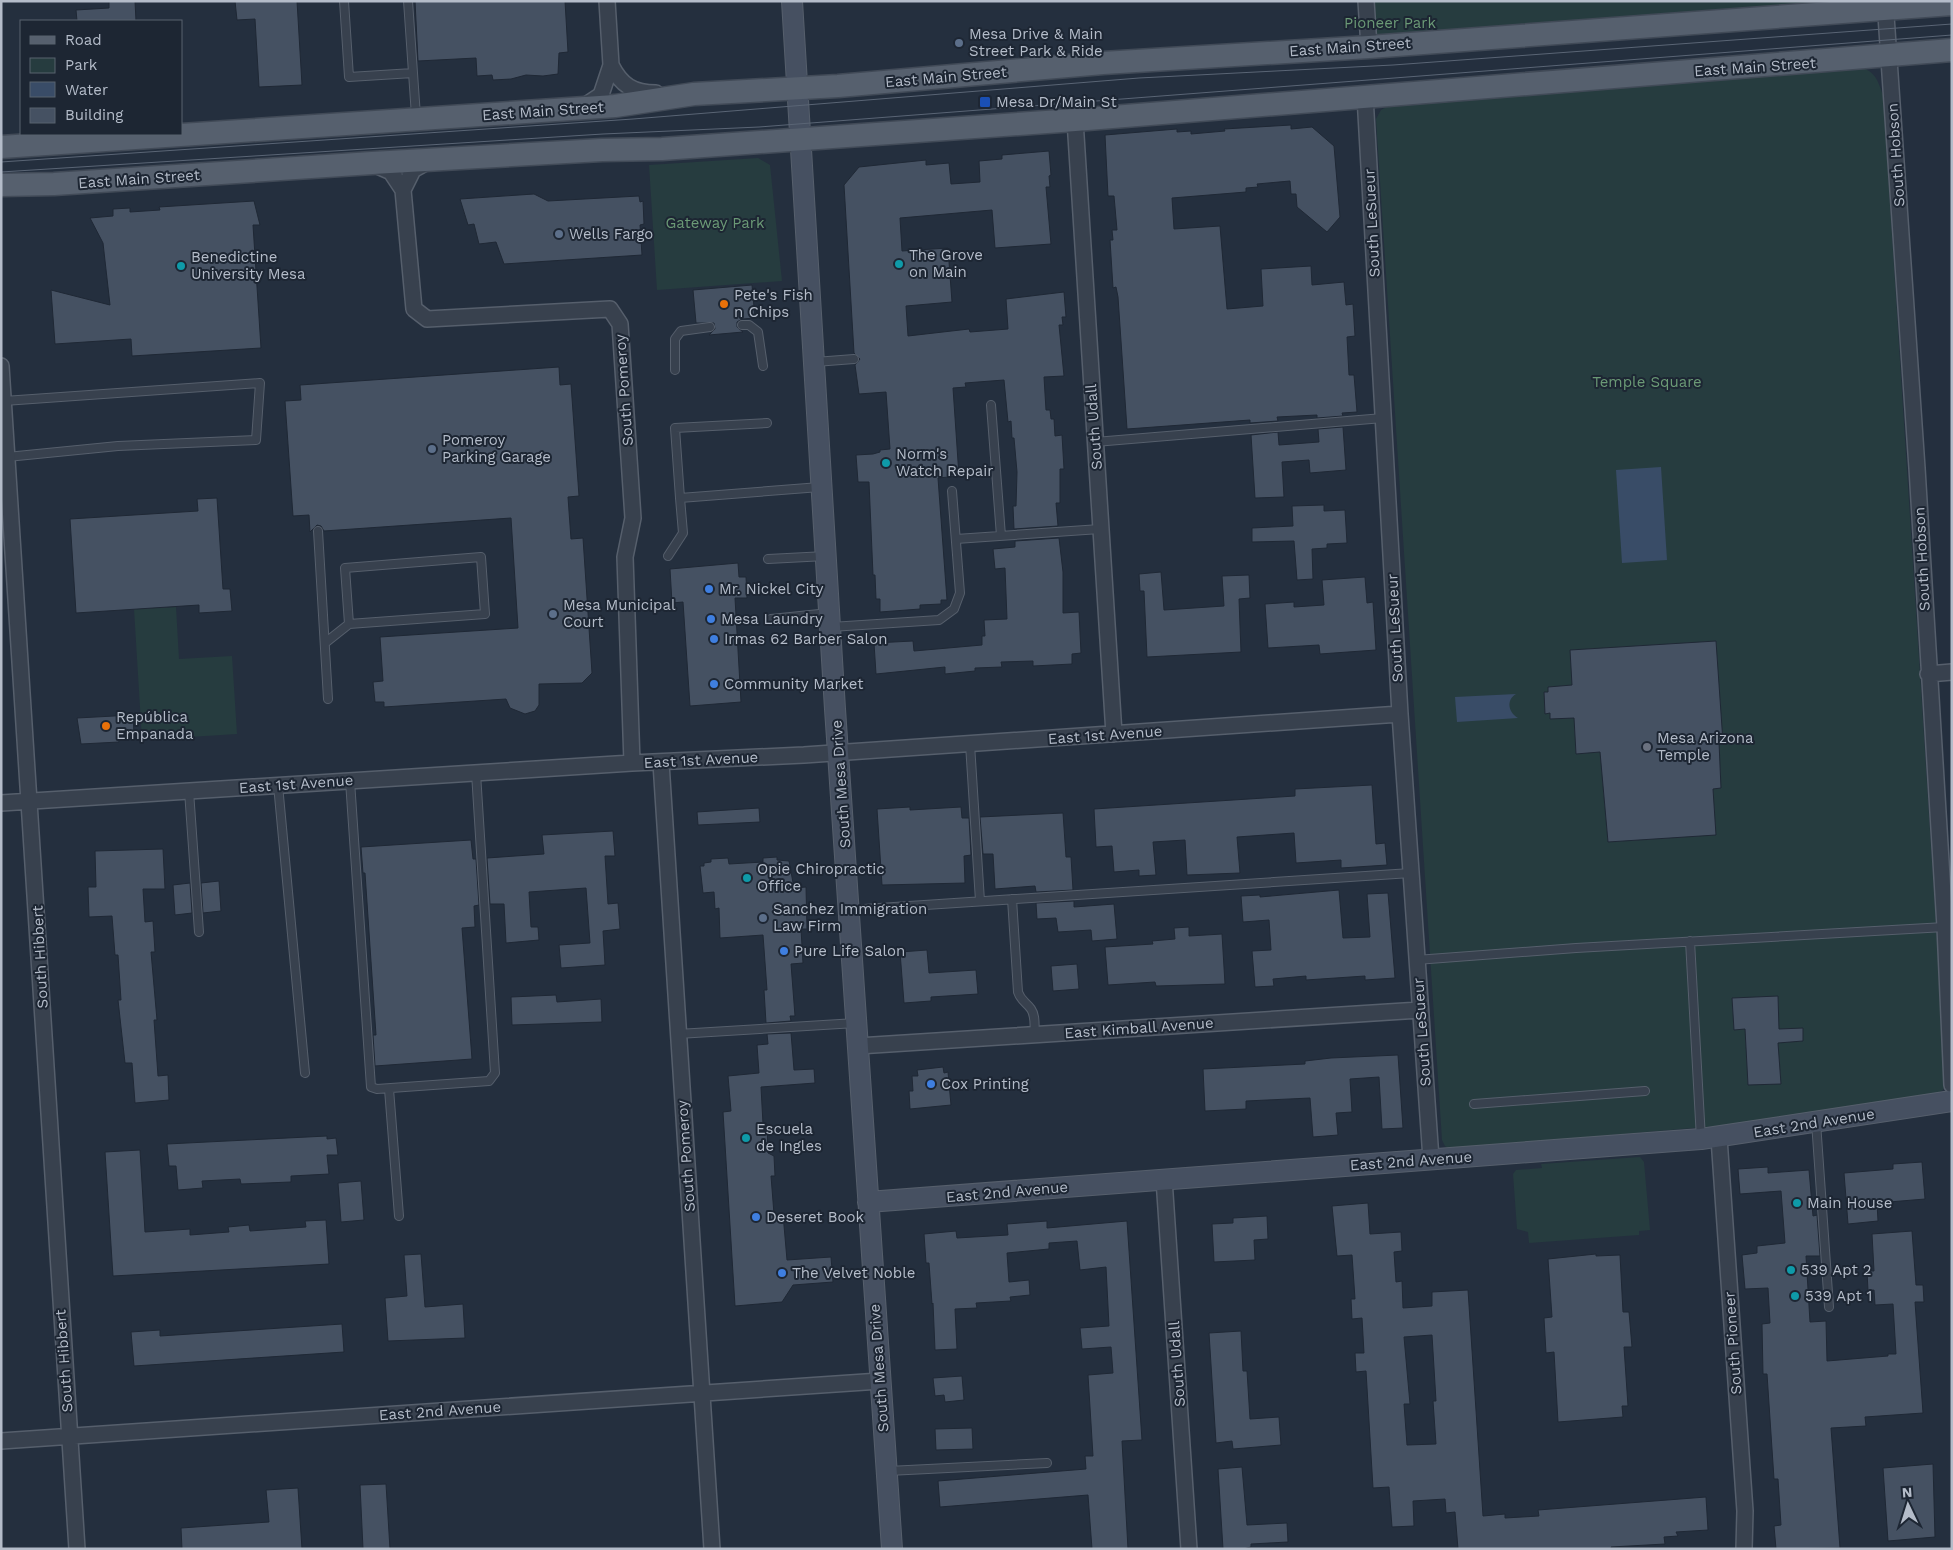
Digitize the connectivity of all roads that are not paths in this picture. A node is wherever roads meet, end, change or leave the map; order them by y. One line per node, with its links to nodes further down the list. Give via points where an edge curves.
1 (344, 1): 12 (lane, via 348,76)
2 (408, 1): 12 (lane)
3 (607, 1): 11 (street)
4 (792, 1): 13 (main road, South Mesa Drive)
5 (1366, 1): 9 (street)
6 (1952, 4): 7 (main road, East Main Street)
7 (1886, 5): 8 (street, South Hobson); 9 (main road, East Main Street)
8 (1888, 45): 10 (main road, East Main Street); 15 (main road, East Main Street); 58 (street, South Hobson, via 1917,458)
9 (1369, 47): 13 (main road, East Main Street, via 1132,61)
10 (1952, 50)
11 (611, 65): 14 (street, via 621,82 638,92); 16 (street, via 601,95)
12 (412, 73): 17 (lane)
13 (797, 87): 14 (main road, East Main Street); 23 (main road, South Mesa Drive)
14 (694, 94): 16 (main road, East Main Street)
15 (1365, 96): 18 (main road, East Main Street); 38 (street, South LeSueur)
16 (579, 108): 17 (main road, East Main Street)
17 (416, 120): 19 (main road, East Main Street)
18 (1075, 120): 23 (main road, East Main Street); 40 (street, South Udall)
19 (182, 133)
20 (142, 135): 21 (main road, East Main Street)
21 (106, 137): 22 (main road, East Main Street)
22 (79, 138): 24 (main road, East Main Street)
23 (799, 139): 25 (main road, East Main Street); 32 (main road, South Mesa Drive)
24 (1, 147)
25 (434, 160): 26 (main road, East Main Street); 28 (street, via 413,170)
26 (372, 163): 27 (main road, East Main Street); 28 (street, via 391,172)
27 (1, 185)
28 (403, 190): 64 (street, South Pomeroy, via 414,309 427,320 610,309 620,324 633,518 625,557)
29 (742, 325): 34 (lane, via 758,332)
30 (710, 327): 35 (lane, via 681,331 675,339)
31 (854, 359): 32 (lane)
32 (813, 362): 42 (main road, South Mesa Drive)
33 (1, 366): 36 (street, South Hibbert)
34 (763, 366)
35 (675, 370)
36 (4, 401): 41 (street, South Hibbert); 41 (lane, via 260,383 256,440 118,446)
37 (991, 405): 48 (lane)
38 (1383, 418): 40 (lane); 60 (street, South LeSueur)
39 (767, 423): 44 (lane, via 675,428)
40 (1095, 442): 46 (street, South Udall)
41 (7, 457): 45 (street, South Hibbert)
42 (822, 487): 44 (lane); 51 (main road, South Mesa Drive)
43 (952, 491): 49 (lane)
44 (680, 498): 50 (lane, via 683,533)
45 (6, 516): 70 (street, South Hibbert)
46 (1100, 529): 48 (lane); 61 (street, South Udall)
47 (318, 531): 56 (lane)
48 (1001, 536): 49 (lane)
49 (956, 538): 54 (lane, via 960,593 954,609 939,620)
50 (668, 556)
51 (826, 556): 52 (lane); 54 (main road, South Mesa Drive)
52 (768, 559)
53 (771, 619): 54 (lane)
54 (830, 620): 63 (main road, South Mesa Drive)
55 (349, 624): 55 (lane, via 485,614 480,558 345,568); 56 (lane)
56 (325, 643): 59 (lane)
57 (1952, 672): 58 (street)
58 (1928, 674): 76 (street, South Hobson)
59 (328, 699)
60 (1400, 714): 61 (street, East 1st Avenue); 72 (street, South LeSueur)
61 (1114, 734): 62 (street, East 1st Avenue)
62 (970, 744): 63 (street, East 1st Avenue); 74 (lane)
63 (839, 752): 65 (street, East 1st Avenue); 75 (main road, South Mesa Drive)
64 (632, 763): 65 (street, East 1st Avenue); 66 (street, East 1st Avenue)
65 (661, 763): 82 (street, South Pomeroy)
66 (476, 773): 67 (street, East 1st Avenue); 87 (lane, via 494,1073 489,1081)
67 (350, 781): 68 (street, East 1st Avenue); 87 (lane, via 371,1087)
68 (278, 785): 69 (street, East 1st Avenue); 85 (lane)
69 (189, 791): 70 (street, East 1st Avenue); 77 (lane)
70 (30, 801): 71 (street, East 1st Avenue); 100 (street, South Hibbert)
71 (1, 803)
72 (1411, 873): 73 (lane); 79 (street, South LeSueur)
73 (1012, 899): 74 (lane); 83 (lane, via 1018,992 1021,1001 1034,1015)
74 (980, 901): 75 (lane)
75 (849, 910): 81 (main road, South Mesa Drive)
76 (1945, 927): 78 (lane); 86 (street, South Hobson)
77 (199, 932)
78 (1690, 941): 79 (lane); 92 (lane)
79 (1416, 960): 80 (street, South LeSueur)
80 (1420, 1010): 83 (street, East Kimball Avenue); 93 (street, South LeSueur)
81 (856, 1023): 82 (lane); 84 (main road, South Mesa Drive)
82 (678, 1034): 99 (street, South Pomeroy)
83 (1035, 1035): 84 (street, East Kimball Avenue)
84 (858, 1046): 95 (main road, South Mesa Drive)
85 (305, 1073)
86 (1952, 1085)
87 (389, 1089): 96 (lane)
88 (1645, 1092): 90 (lane)
89 (1952, 1101): 91 (main road, East 2nd Avenue)
90 (1474, 1104)
91 (1816, 1122): 92 (main road, East 2nd Avenue); 97 (lane)
92 (1710, 1138): 93 (main road, East 2nd Avenue); 108 (street, South Pioneer, via 1745,1511)
93 (1431, 1159): 94 (main road, East 2nd Avenue)
94 (1164, 1179): 95 (main road, East 2nd Avenue); 107 (street, South Udall)
95 (868, 1202): 98 (main road, South Mesa Drive)
96 (398, 1216)
97 (1829, 1307)
98 (880, 1381): 99 (street, East 2nd Avenue); 103 (main road, South Mesa Drive)
99 (702, 1393): 100 (street, East 2nd Avenue); 105 (street, South Pomeroy)
100 (69, 1437): 101 (street, East 2nd Avenue); 104 (street, South Hibbert)
101 (1, 1441)
102 (1047, 1463): 103 (lane)
103 (886, 1471): 106 (main road, South Mesa Drive)
104 (77, 1549)
105 (712, 1549)
106 (892, 1549)
107 (1189, 1549)
108 (1744, 1549)

